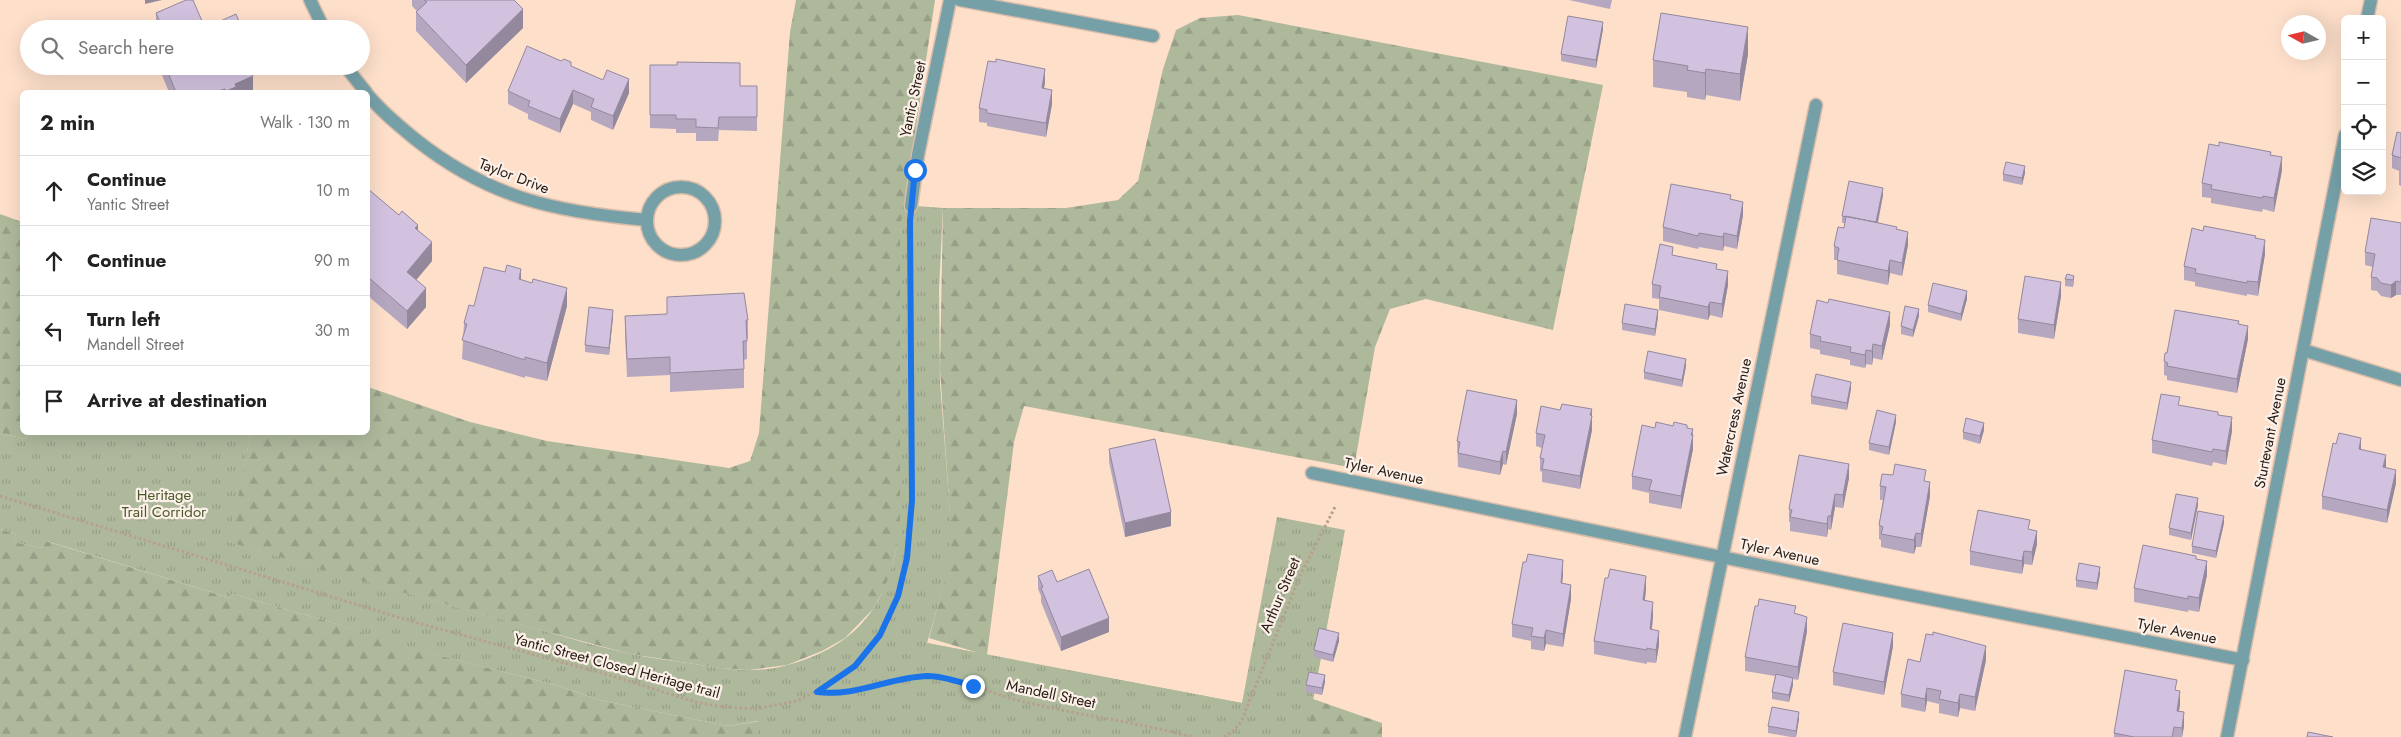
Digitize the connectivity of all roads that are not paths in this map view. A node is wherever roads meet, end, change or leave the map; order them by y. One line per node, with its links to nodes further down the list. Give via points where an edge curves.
1 (310, 0): 6 (street)
2 (950, 0): 13 (street, Yantic Street, via 919,149)
3 (960, 0): 7 (street)
4 (2371, 0): 5 (street)
5 (2368, 15)
6 (320, 20)
7 (1153, 36)
8 (352, 75): 9 (street, Taylor Drive)
9 (364, 90)
10 (370, 97): 14 (street, Taylor Drive, via 433,153 493,188 555,208 595,216)
11 (1816, 105): 18 (street, Watercress Avenue)
12 (2342, 150): 15 (street, Sturtevant Avenue)
13 (911, 206)
14 (647, 220): 14 (street, via 653,242 662,250 685,255 705,245 715,224 709,202 697,191 682,187 662,192 648,209)
15 (2303, 350): 16 (street); 19 (street, Sturtevant Avenue)
16 (2401, 380)
17 (1312, 473): 18 (street, Tyler Avenue)
18 (1722, 557): 19 (street, Tyler Avenue); 20 (street, Watercress Avenue)
19 (2243, 660): 21 (street, Sturtevant Avenue)
20 (1685, 737)
21 (2227, 737)

